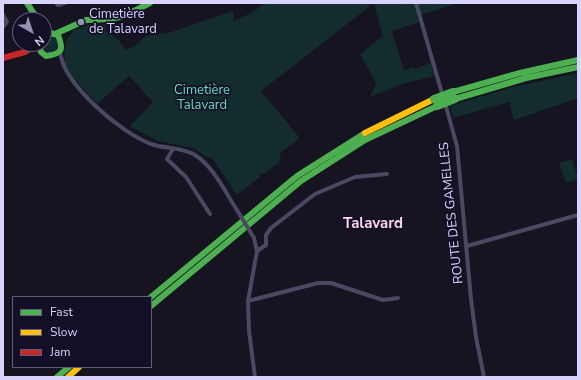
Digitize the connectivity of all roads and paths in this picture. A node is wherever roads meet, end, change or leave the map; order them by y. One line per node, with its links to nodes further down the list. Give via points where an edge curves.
1 (26, 3): 6 (main road)
2 (56, 3): 3 (street)
3 (65, 3)
4 (150, 3): 8 (main road, via 124,16 91,19)
5 (416, 3): 28 (street, ROUTE DES GAMELLES, via 457,146)
6 (32, 12)
7 (3, 15): 9 (street, via 7,22)
8 (73, 25): 10 (main road); 12 (main road)
9 (3, 27)
10 (52, 31)
11 (52, 34): 12 (main road)
12 (61, 40): 15 (main road, via 62,48)
13 (25, 52): 16 (main road)
14 (43, 52): 15 (main road, via 46,56)
15 (56, 54): 20 (street); 20 (street)
16 (12, 56): 17 (main road); 19 (main road)
17 (3, 58)
18 (578, 60): 22 (main road, via 513,74)
19 (3, 63)
20 (61, 63): 24 (street, via 78,88 99,109 149,143)
21 (578, 67): 22 (main road)
22 (454, 96): 23 (main road, bridge)
23 (436, 103): 30 (main road, via 360,135 297,176); 33 (main road, via 365,140 307,177)
24 (173, 149): 26 (street, via 167,159 186,177); 29 (street, bridge, via 194,154 209,168 254,238)
25 (387, 174): 29 (street, via 355,177 315,194 271,228 266,235 266,245)
26 (210, 214)
27 (578, 215): 28 (street)
28 (467, 246): 39 (street, ROUTE DES GAMELLES, via 476,337)
29 (258, 251): 32 (street)
30 (152, 296)
31 (398, 298): 32 (street, via 383,300 331,283 318,283)
32 (248, 301): 38 (street, via 248,331)
33 (152, 305)
34 (68, 368): 36 (main road)
35 (78, 368): 37 (main road)
36 (57, 377)
37 (68, 377)
38 (255, 377)
39 (484, 377)

